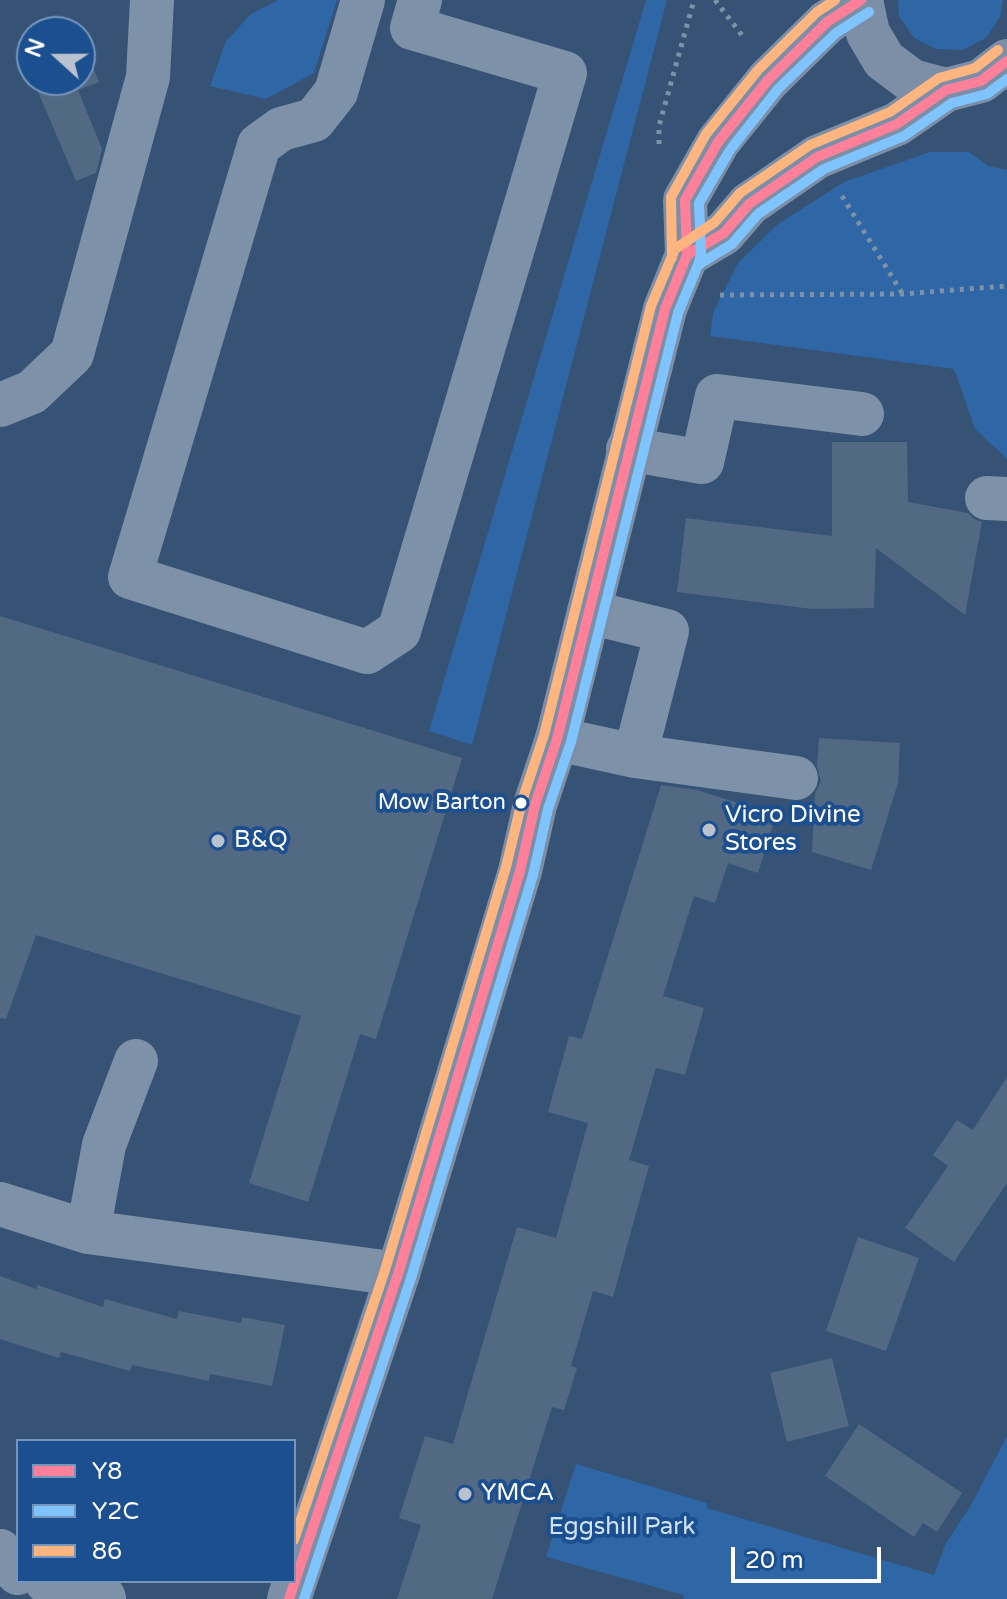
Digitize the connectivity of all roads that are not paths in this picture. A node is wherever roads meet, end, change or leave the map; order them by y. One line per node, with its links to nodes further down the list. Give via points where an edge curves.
1 (152, 0): 7 (street, via 148,77 72,354 32,392)
2 (363, 0): 3 (street, via 336,92 314,120 281,129 259,145 130,577 367,652 399,631 565,73 412,28)
3 (420, 0)
4 (861, 0): 5 (main road, via 868,33 884,60 912,81); 6 (main road, via 827,22 768,80 718,142 685,200)
5 (985, 81): 6 (main road, via 817,157 749,204 724,233)
6 (687, 255): 9 (main road, via 665,309)
7 (0, 405)
8 (862, 414): 9 (street, via 717,396 702,462)
9 (628, 449): 10 (main road)
10 (589, 612): 11 (main road); 12 (street, via 667,631)
11 (557, 739): 12 (street); 17 (main road)
12 (635, 756): 13 (street)
13 (796, 778)
14 (136, 1061): 16 (street, via 104,1145)
15 (0, 1204): 16 (street)
16 (88, 1232): 17 (street)
17 (398, 1274): 20 (main road)
18 (0, 1551): 19 (street)
19 (16, 1571)
20 (296, 1578)
21 (53, 1583): 22 (street)
22 (104, 1598)

